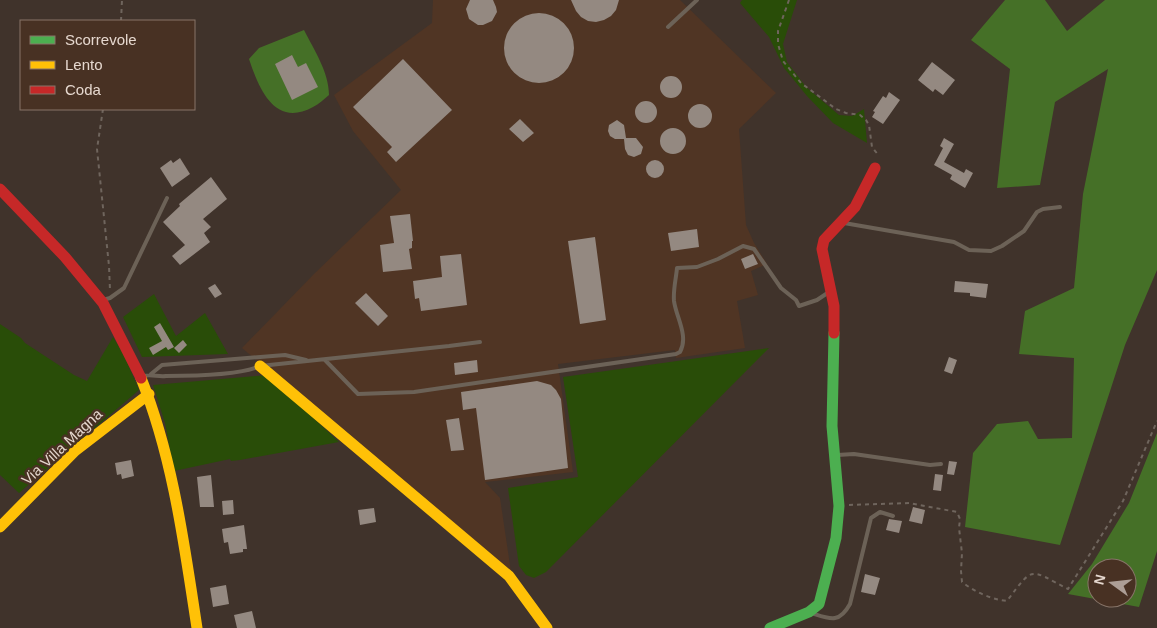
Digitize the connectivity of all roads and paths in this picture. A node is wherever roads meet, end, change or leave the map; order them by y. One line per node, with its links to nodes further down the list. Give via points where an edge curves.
1 (122, 0): 4 (path)
2 (697, 0): 5 (lane)
3 (789, 0): 7 (path, via 778,32 783,61 801,83 836,108 866,120 872,147)
4 (121, 20)
5 (668, 26)
6 (103, 110): 14 (path, via 97,149 109,266)
7 (879, 156)
8 (875, 168): 12 (street, via 855,206)
9 (0, 189): 14 (street)
10 (167, 198): 14 (lane, via 124,288)
11 (1060, 207): 12 (lane, via 1037,212 1024,231 991,251 969,250 954,242)
12 (842, 222): 13 (street, via 824,240 822,249)
13 (830, 290): 16 (lane, via 817,300 800,306 782,288 754,248 743,246 697,267 677,268 674,298 684,340 676,354 414,392 358,394); 22 (street, via 834,306)
14 (106, 299): 19 (street, via 131,353)
15 (480, 342): 16 (lane)
16 (325, 360): 17 (lane)
17 (311, 362): 18 (lane); 19 (lane, via 285,355 162,365)
18 (260, 366): 19 (lane, via 253,370 212,374); 29 (street, via 509,576)
19 (146, 375): 20 (street)
20 (149, 394): 26 (street, Via Villa Magna, via 76,451); 28 (street, via 169,467)
21 (1157, 421): 24 (path, via 1123,501 1068,589 1032,573 1026,575 1006,601 994,599 962,582 957,512 891,502)
22 (834, 456): 23 (lane, via 854,454); 24 (street)
23 (941, 464)
24 (839, 506): 27 (street, via 836,538 826,580 819,604)
25 (894, 516): 27 (lane, via 880,512 871,518 850,604 844,615 835,619)
26 (0, 527)
27 (809, 612): 30 (street)
28 (197, 628)
29 (547, 628)
30 (770, 628)

